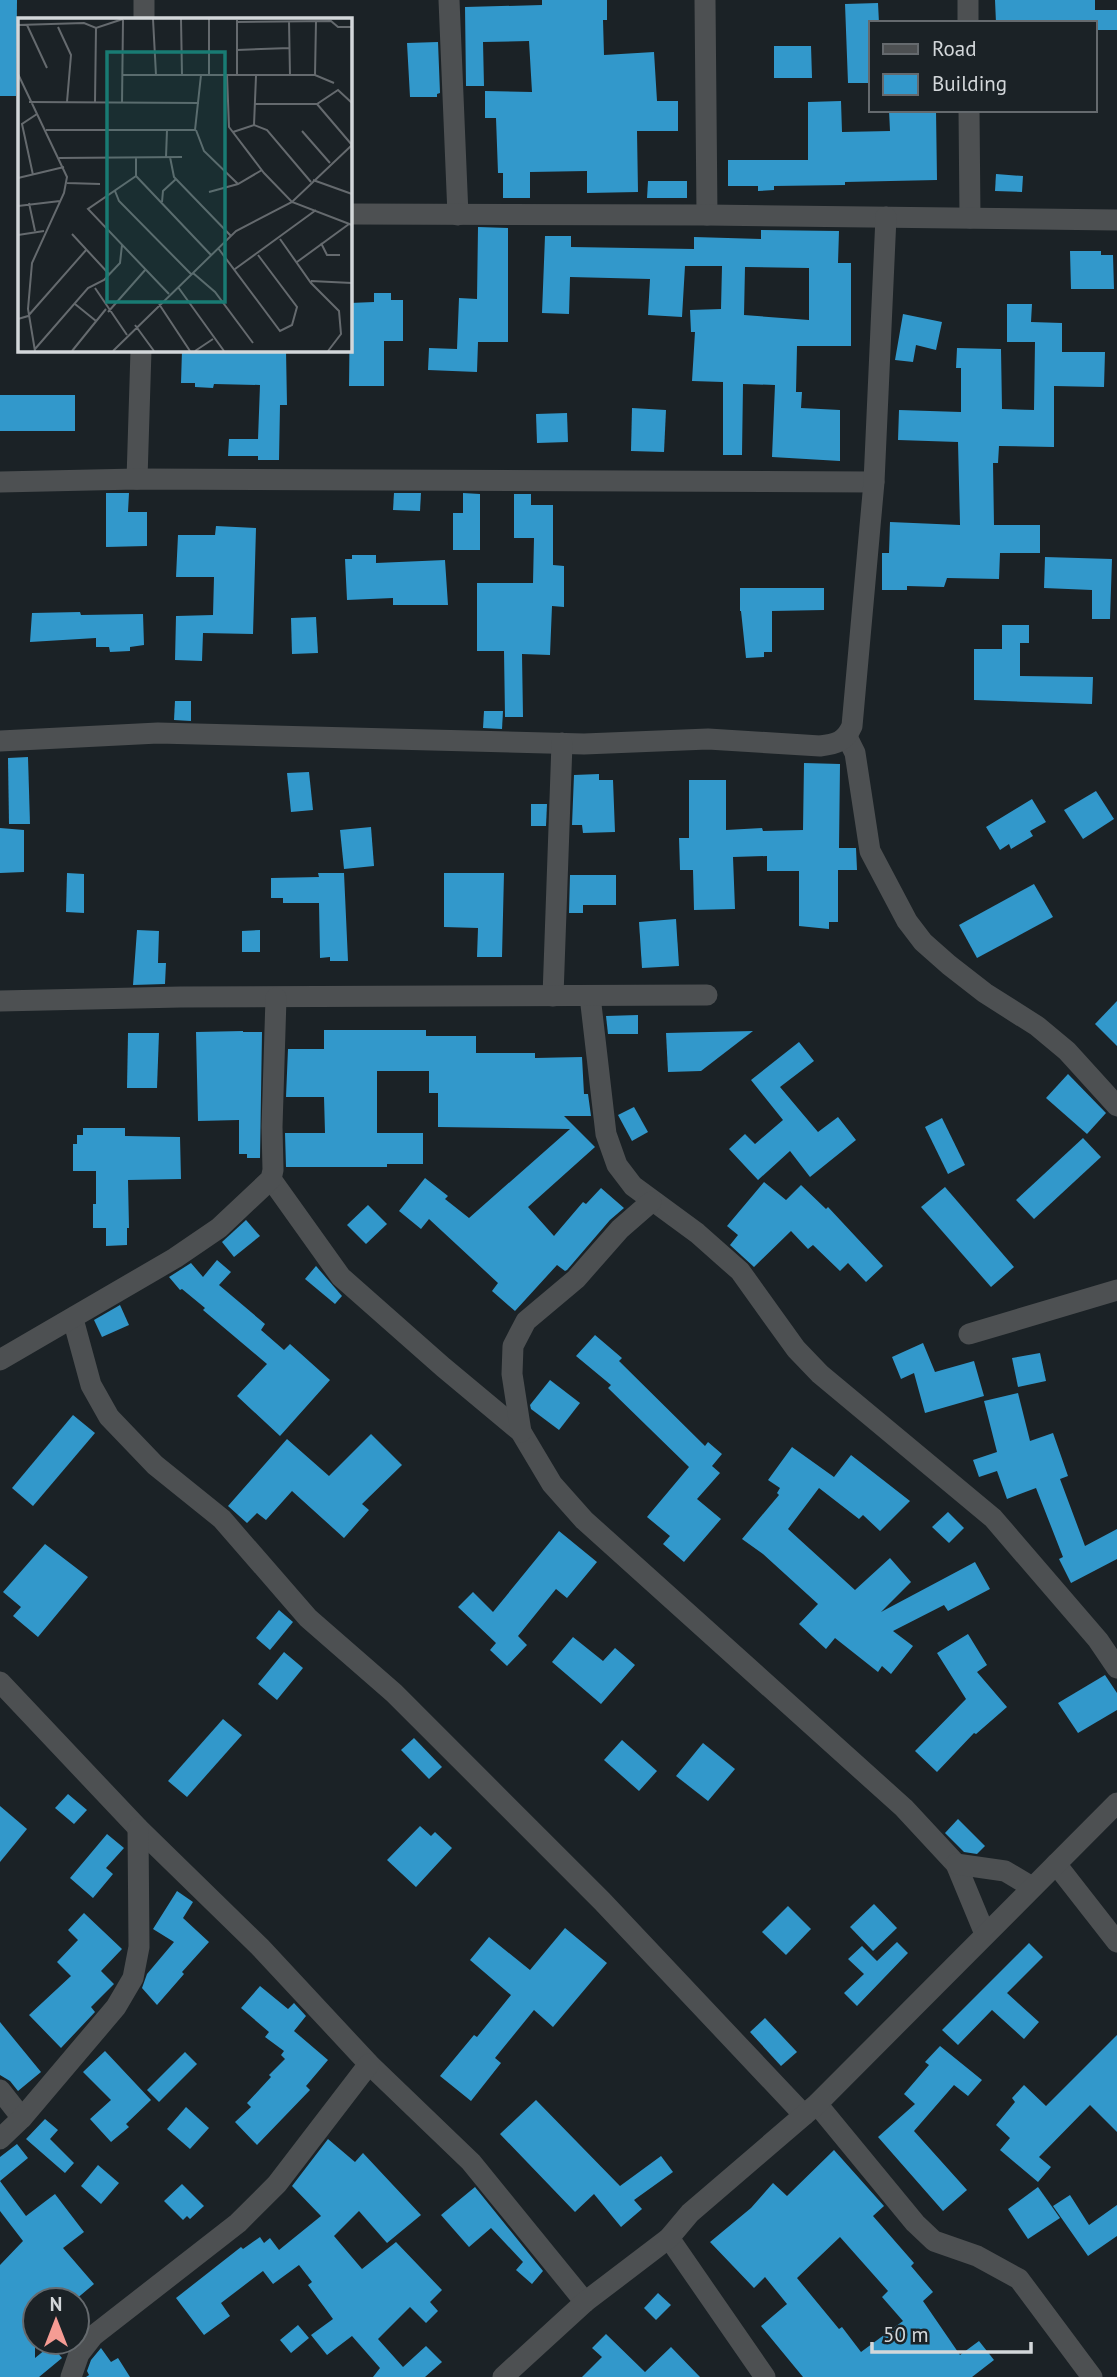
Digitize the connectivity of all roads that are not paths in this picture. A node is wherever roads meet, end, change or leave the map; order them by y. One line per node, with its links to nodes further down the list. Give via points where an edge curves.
1 (144, 0): 5 (street)
2 (449, 0): 9 (street)
3 (705, 0): 10 (street)
4 (968, 0): 6 (street)
5 (144, 18)
6 (968, 21)
7 (969, 112): 12 (street)
8 (352, 214): 9 (street)
9 (458, 215): 10 (street)
10 (706, 215): 11 (street)
11 (886, 217): 12 (street); 17 (street)
12 (970, 218): 13 (street)
13 (1117, 220)
14 (141, 352): 15 (street)
15 (136, 479): 16 (street); 17 (street)
16 (0, 482)
17 (874, 482): 18 (street, via 852,726)
18 (847, 737): 20 (street, via 820,746 708,739); 26 (street, via 855,753 870,852 907,921 948,965 1067,1051)
19 (0, 741): 20 (street, via 158,733)
20 (562, 743): 22 (street)
21 (706, 995): 23 (street)
22 (554, 996): 23 (street); 24 (street)
23 (590, 996): 28 (street, via 606,1134 617,1165)
24 (275, 998): 25 (street); 27 (street)
25 (0, 1002)
26 (1117, 1107)
27 (271, 1180): 30 (street, via 219,1228); 33 (street, via 341,1277)
28 (651, 1202): 33 (street, via 576,1279 526,1321 513,1346 512,1374); 34 (street, via 697,1233 740,1271 796,1349 820,1374 993,1518)
29 (1117, 1290): 31 (street)
30 (72, 1319): 32 (street); 45 (street, via 91,1385 109,1417 155,1465 222,1519 308,1618 394,1693)
31 (969, 1334)
32 (0, 1360)
33 (522, 1432): 38 (street, via 552,1484 584,1520 893,1798)
34 (1117, 1668)
35 (0, 1682): 37 (street)
36 (1117, 1804): 39 (street)
37 (138, 1828): 43 (street, via 260,1947); 46 (street, via 139,1947 133,1978 116,2007)
38 (956, 1864): 40 (street, via 1005,1871); 41 (street)
39 (1056, 1864): 40 (street); 42 (street)
40 (1032, 1887): 41 (street)
41 (985, 1934): 45 (street)
42 (1117, 1942)
43 (369, 2064): 49 (street, via 471,2162); 50 (street, via 277,2184 238,2223 93,2336 79,2354)
44 (0, 2090): 46 (street)
45 (810, 2109): 48 (street, via 690,2213); 53 (street, via 934,2241 977,2256 1019,2279)
46 (22, 2118): 47 (street)
47 (0, 2139)
48 (669, 2238): 49 (street); 52 (street)
49 (585, 2302): 51 (street)
50 (71, 2377)
51 (502, 2377)
52 (765, 2377)
53 (1092, 2377)

